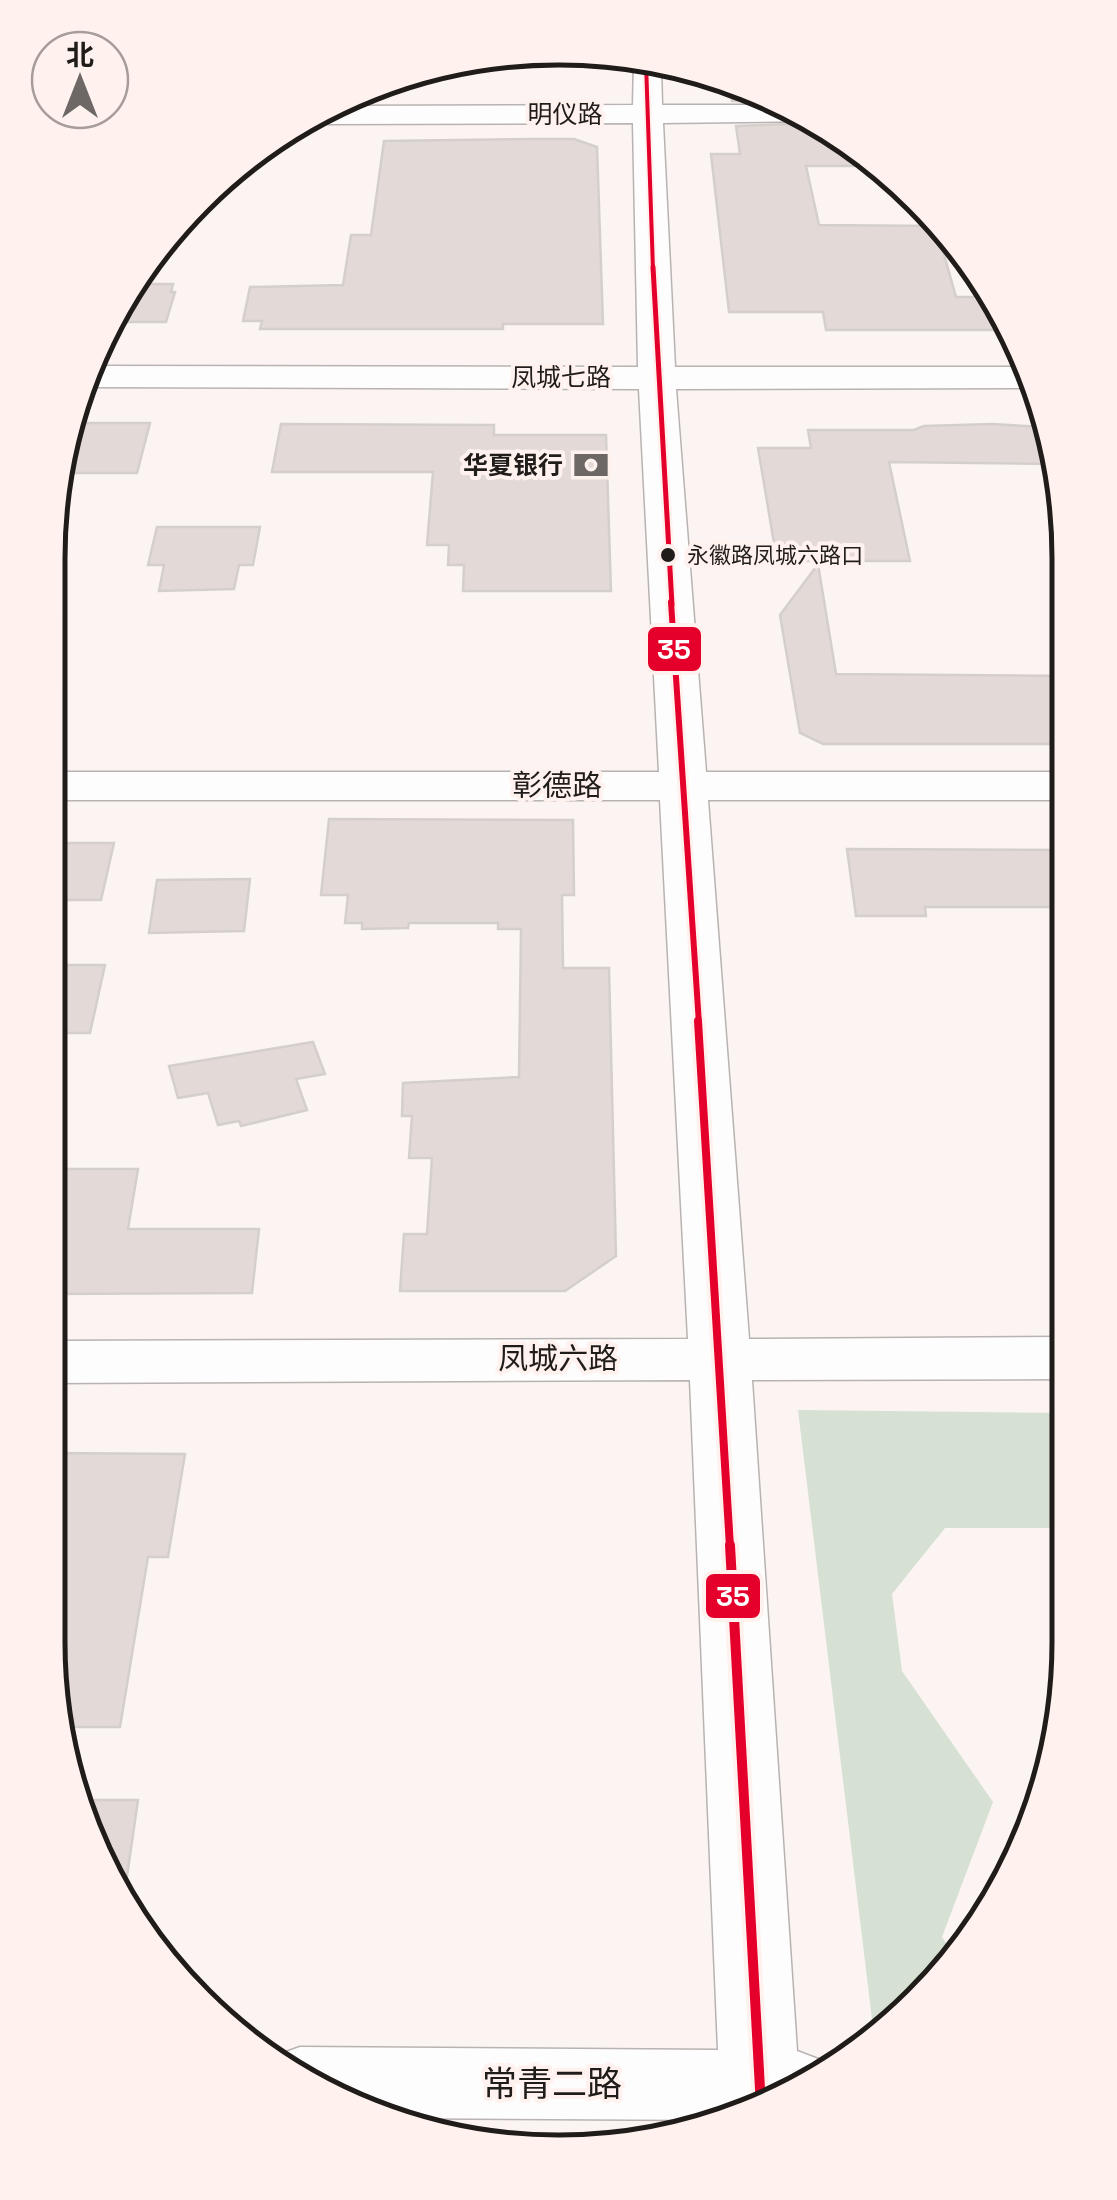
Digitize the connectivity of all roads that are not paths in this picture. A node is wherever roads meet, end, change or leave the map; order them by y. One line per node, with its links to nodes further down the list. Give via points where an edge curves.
1 (650, 81): 2 (street, 明仪路); 3 (street, 明仪路); 6 (street)
2 (740, 100)
3 (348, 112)
4 (105, 366): 6 (street, 凤城七路)
5 (1014, 370): 6 (street, 凤城七路)
6 (657, 372): 7 (street, 凤城七路); 8 (street, 凤城七路); 10 (street)
7 (100, 377)
8 (1017, 378)
9 (65, 786): 10 (street, 彰德路)
10 (683, 786): 11 (street, 彰德路); 12 (street)
11 (1052, 786)
12 (720, 1358): 13 (street, 凤城六路); 14 (street, 凤城六路); 16 (street)
13 (1052, 1358)
14 (65, 1362)
15 (338, 2083): 17 (street, 常青二路)
16 (774, 2085)
17 (757, 2093)

